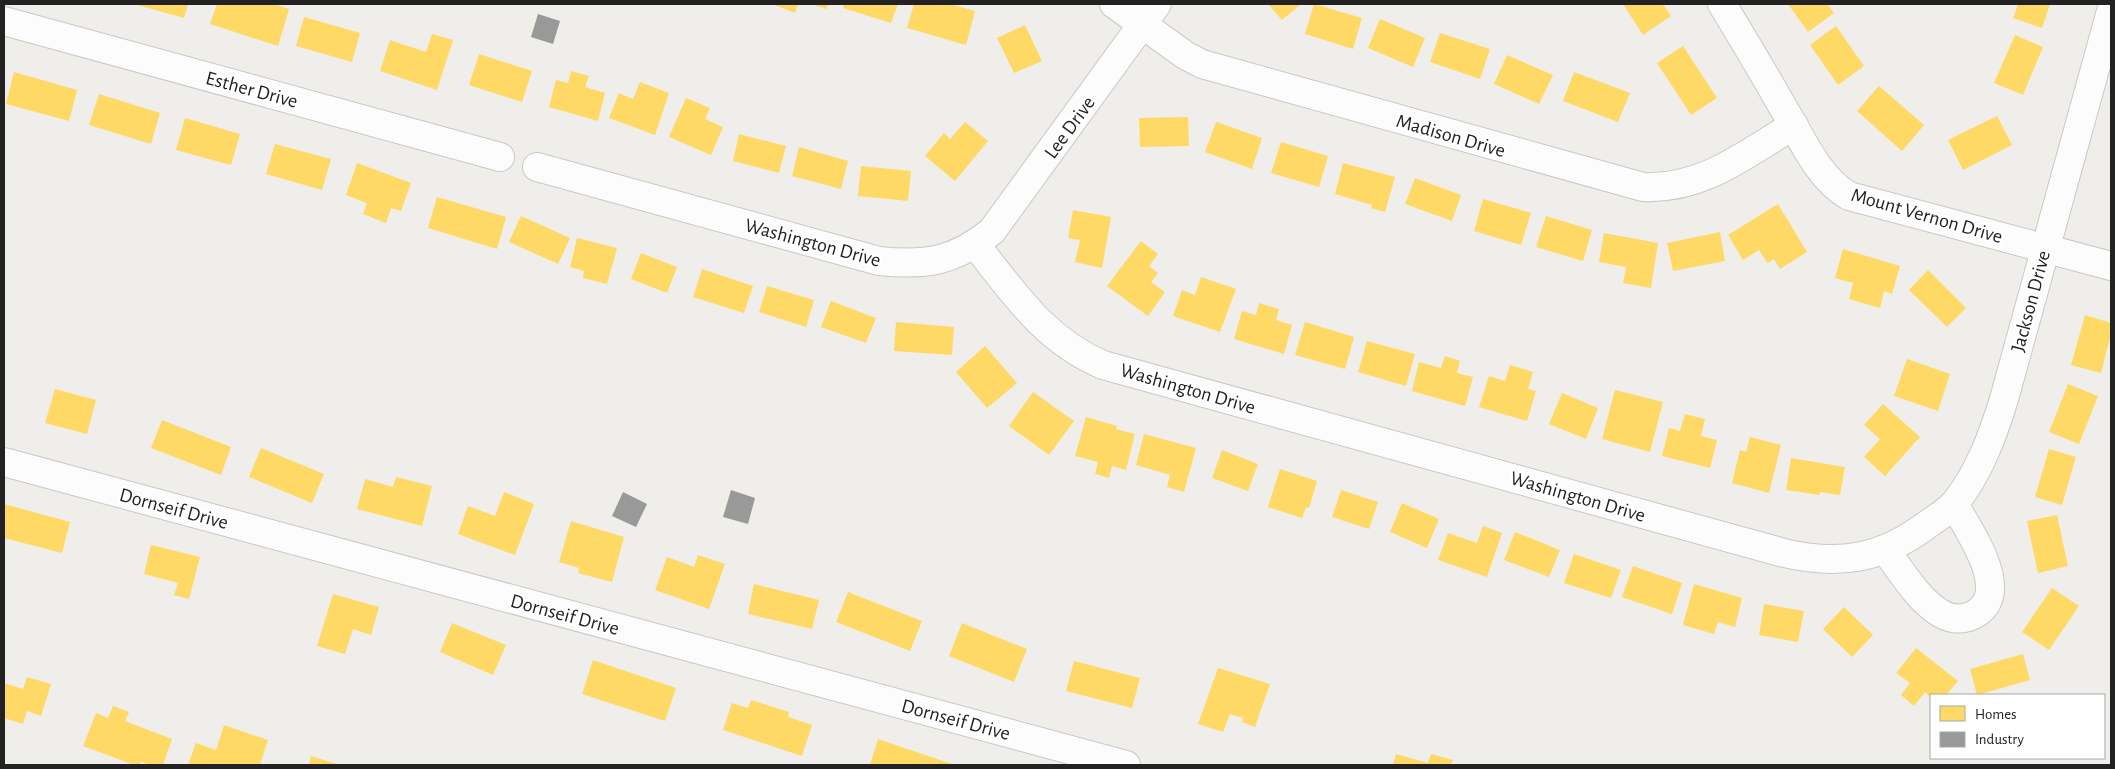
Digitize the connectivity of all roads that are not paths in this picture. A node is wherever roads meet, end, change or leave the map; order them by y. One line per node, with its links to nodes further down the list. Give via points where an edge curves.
1 (1114, 4): 4 (street, Madison Drive)
2 (1722, 4): 6 (street, Mount Vernon Drive)
3 (2111, 11): 10 (street, Jackson Drive)
4 (1149, 14): 6 (street, Madison Drive, via 1185,56 1202,64 1644,187 1670,187 1696,180); 9 (street, Lee Drive, via 1006,214)
5 (4, 22): 7 (street, Esther Drive)
6 (1794, 125): 10 (street, Mount Vernon Drive, via 1831,182 1850,196)
7 (500, 157)
8 (537, 167): 9 (street, Washington Drive, via 879,261 904,264 930,262 953,256)
9 (975, 244): 14 (street, Washington Drive, via 1042,326 1071,349 1103,364 1792,555 1834,560)
10 (2044, 248): 11 (street, Mount Vernon Drive); 13 (street, Jackson Drive, via 1997,421 1978,466)
11 (2111, 266)
12 (4, 462): 15 (street, Dornseif Drive)
13 (1954, 504): 14 (street, Jackson Drive, via 1923,528); 14 (street, via 1977,544 1991,582 1988,601 1977,613 1956,619 1939,612 1914,588)
14 (1885, 550)
15 (1126, 765)

